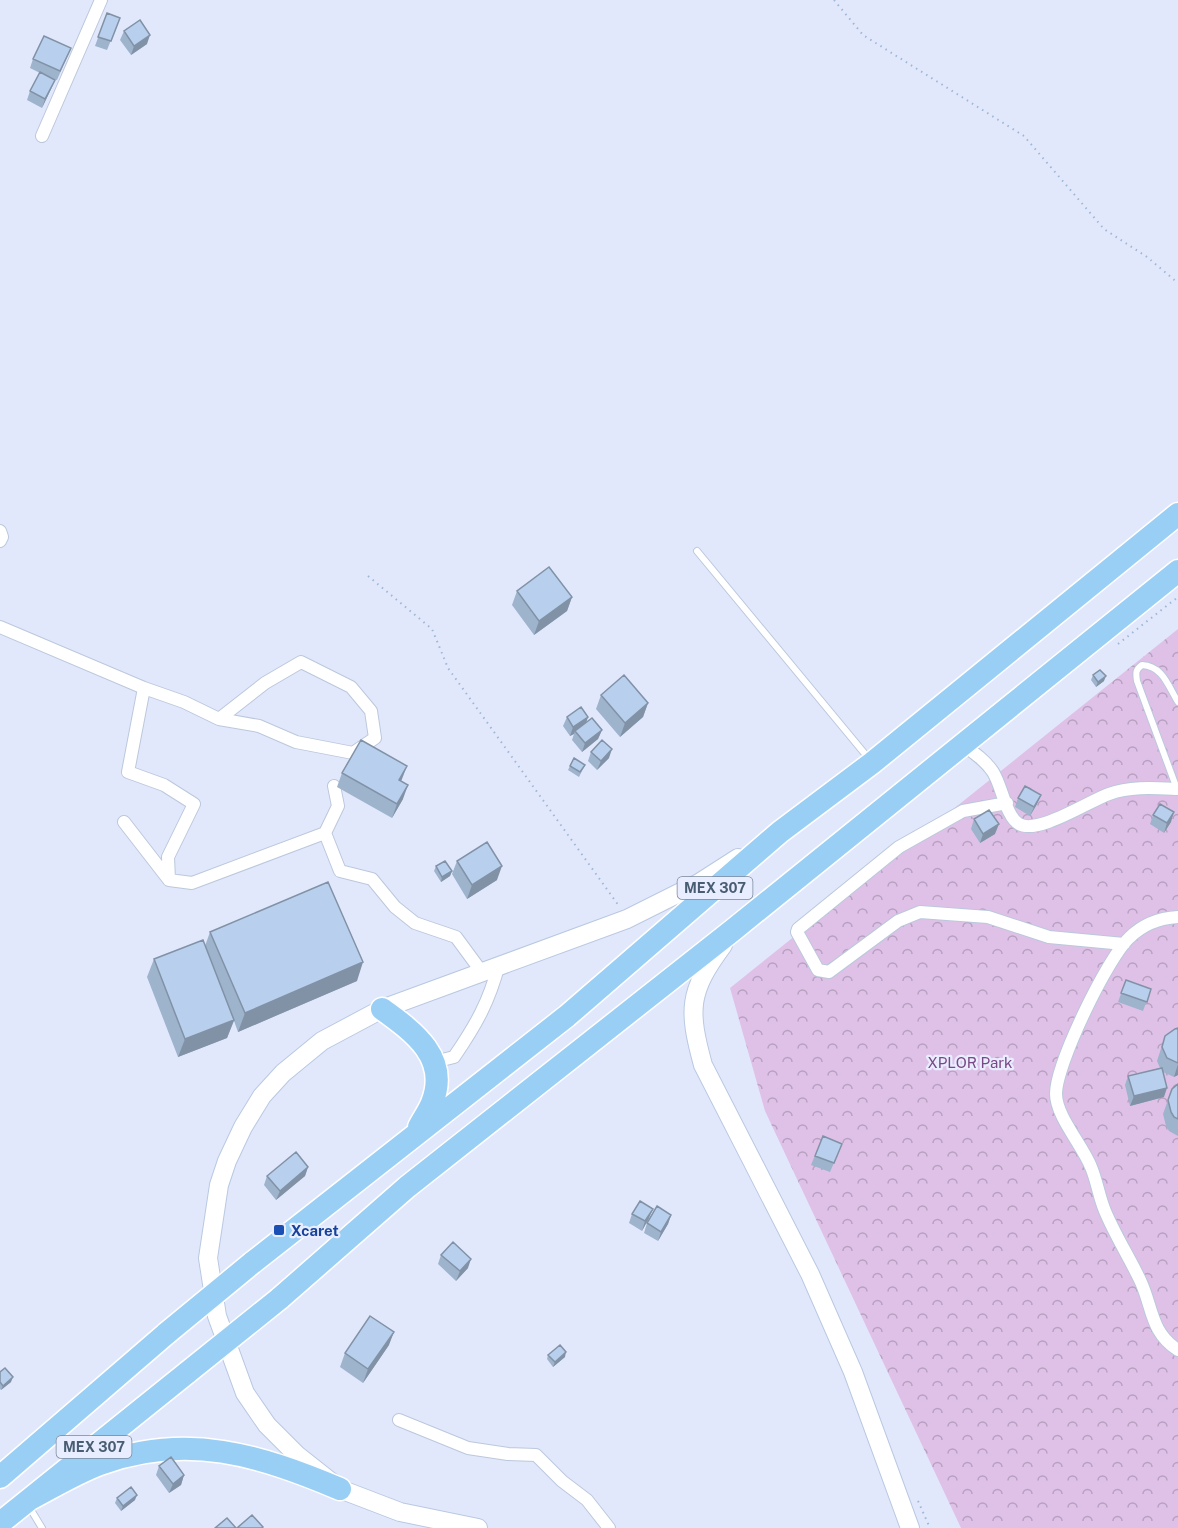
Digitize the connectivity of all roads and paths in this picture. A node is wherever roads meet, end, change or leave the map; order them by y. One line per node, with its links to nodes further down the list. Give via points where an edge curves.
1 (101, 0): 3 (street)
2 (834, 0): 4 (path, via 863,35 1023,136 1104,229)
3 (42, 136)
4 (1178, 283)
5 (1178, 514): 18 (highway, MEX 307)
6 (0, 531): 7 (street)
7 (0, 541)
8 (697, 551): 18 (lane)
9 (1178, 571): 17 (highway, MEX 307)
10 (368, 576): 27 (path, via 432,629 448,668)
11 (1178, 597): 13 (path)
12 (0, 627): 14 (street)
13 (1114, 647)
14 (144, 688): 16 (street); 25 (street, via 128,772 164,785 194,804 168,857)
15 (1178, 702): 20 (lane, via 1158,669 1142,664 1138,668 1137,681)
16 (219, 719): 16 (street, via 259,726 296,742 352,753 375,738 371,711 351,687 302,662 265,683)
17 (962, 744): 21 (street, via 993,772); 28 (highway, MEX 307)
18 (872, 763): 23 (highway, MEX 307)
19 (334, 786): 24 (street, via 338,806)
20 (1178, 789): 21 (street, via 1132,788 1110,793 1034,827 1018,824 1008,812)
21 (1007, 803): 29 (street, via 963,811 899,847 798,929 800,941 818,970 829,972 898,921 920,912 988,917 1049,937)
22 (124, 822): 25 (street)
23 (780, 832): 27 (main road, via 699,882); 34 (highway, MEX 307, via 567,1016)
24 (325, 833): 25 (street, via 192,883); 31 (street, via 340,871 372,879 395,907 415,923 456,938)
25 (169, 880)
26 (1178, 917): 29 (street, via 1146,924)
27 (627, 919): 30 (main road)
28 (733, 930): 40 (highway, MEX 307, bridge, via 406,1187 279,1299); 45 (main road, via 698,982 693,1029 703,1065 810,1274 853,1372)
29 (1124, 944): 35 (street, via 1106,968 1065,1058 1056,1096 1091,1166 1105,1210 1141,1281 1156,1327 1168,1344)
30 (499, 964): 31 (main road); 33 (street, via 491,994 454,1057)
31 (481, 971): 32 (main road)
32 (382, 1009): 33 (highway, via 417,1036); 38 (main road, via 322,1041 283,1072 262,1096 227,1161 219,1185 208,1258 217,1316 245,1393 274,1432)
33 (434, 1062): 34 (highway, via 436,1088)
34 (414, 1137): 37 (highway, MEX 307, bridge, via 252,1263)
35 (1178, 1350)
36 (399, 1420): 44 (street, via 468,1448 536,1455 587,1500)
37 (0, 1477)
38 (340, 1489): 40 (highway, via 250,1456 202,1448 171,1448 132,1454 99,1465); 43 (main road, via 400,1512)
39 (916, 1496): 46 (path)
40 (28, 1500): 41 (highway, MEX 307); 42 (lane)
41 (0, 1522)
42 (42, 1528)
43 (478, 1528)
44 (609, 1528)
45 (910, 1528)
46 (930, 1528)

